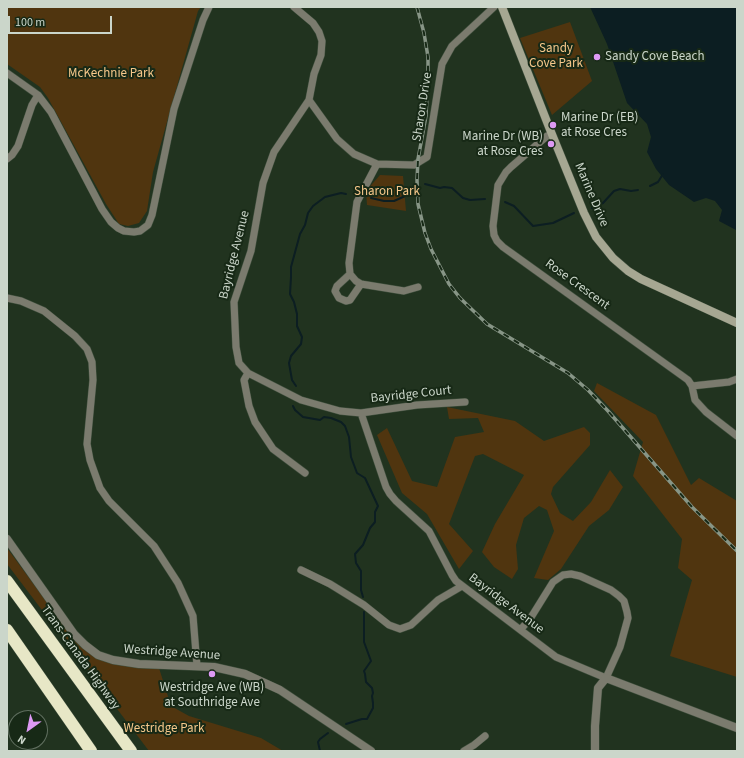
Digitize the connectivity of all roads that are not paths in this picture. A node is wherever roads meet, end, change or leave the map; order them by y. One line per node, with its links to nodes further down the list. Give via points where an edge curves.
1 (209, 7): 6 (street, via 174,109 152,215 148,225 140,231 130,232 118,228 106,214 51,112)
2 (294, 7): 7 (street, Bayridge Avenue, via 316,27 322,41 322,54 314,74)
3 (494, 7): 10 (street, Sharon Drive, via 452,46 442,64 427,157 414,165)
4 (502, 7): 8 (main road, Marine Drive)
5 (7, 73): 6 (street)
6 (38, 95): 9 (street, via 18,146)
7 (310, 100): 10 (street, Sharon Drive, via 337,139 354,154); 16 (street, Bayridge Avenue, via 274,152 264,183 251,251 234,302 239,363)
8 (550, 130): 15 (main road, Marine Drive, via 596,237 613,258 641,279); 18 (street, Rose Crescent, via 547,136 506,172 498,185 494,235 503,247 688,380)
9 (7, 159)
10 (377, 164): 11 (street, via 357,202)
11 (350, 274): 12 (street); 12 (street, via 337,286 339,298 350,300)
12 (361, 284): 13 (street, via 404,291)
13 (418, 287)
14 (7, 298): 29 (street, via 21,300 44,311 87,349 92,362 93,380 87,444 90,460 100,488 109,501 154,546 178,583 193,616)
15 (737, 323)
16 (248, 373): 20 (street, via 301,400 340,411); 22 (street, via 244,380 255,422 273,448)
17 (737, 379): 18 (street)
18 (692, 386): 21 (street, Rose Crescent, via 695,400)
19 (465, 402): 20 (street, Bayridge Court, via 417,405)
20 (361, 413): 26 (street, Bayridge Avenue, via 390,494 429,530 452,575)
21 (737, 436)
22 (305, 473)
23 (7, 540): 29 (street, Westridge Avenue, via 69,628 91,650 104,658 123,662)
24 (301, 570): 26 (street, via 364,605 389,626 400,629 411,625 438,600)
25 (7, 581): 34 (highway, Trans-Canada Highway)
26 (462, 586): 27 (street, Bayridge Avenue)
27 (521, 629): 30 (street, Bayridge Avenue, via 562,661); 30 (street, via 554,582 563,575 580,576 611,590 624,601 628,618 620,647)
28 (7, 630): 33 (highway)
29 (197, 666): 35 (street, Westridge Avenue, via 231,670 260,680 280,690)
30 (606, 678): 31 (street, Bayridge Avenue); 37 (street, via 598,688)
31 (737, 728)
32 (485, 736): 36 (street)
33 (91, 751)
34 (131, 751)
35 (371, 751)
36 (464, 751)
37 (595, 751)

